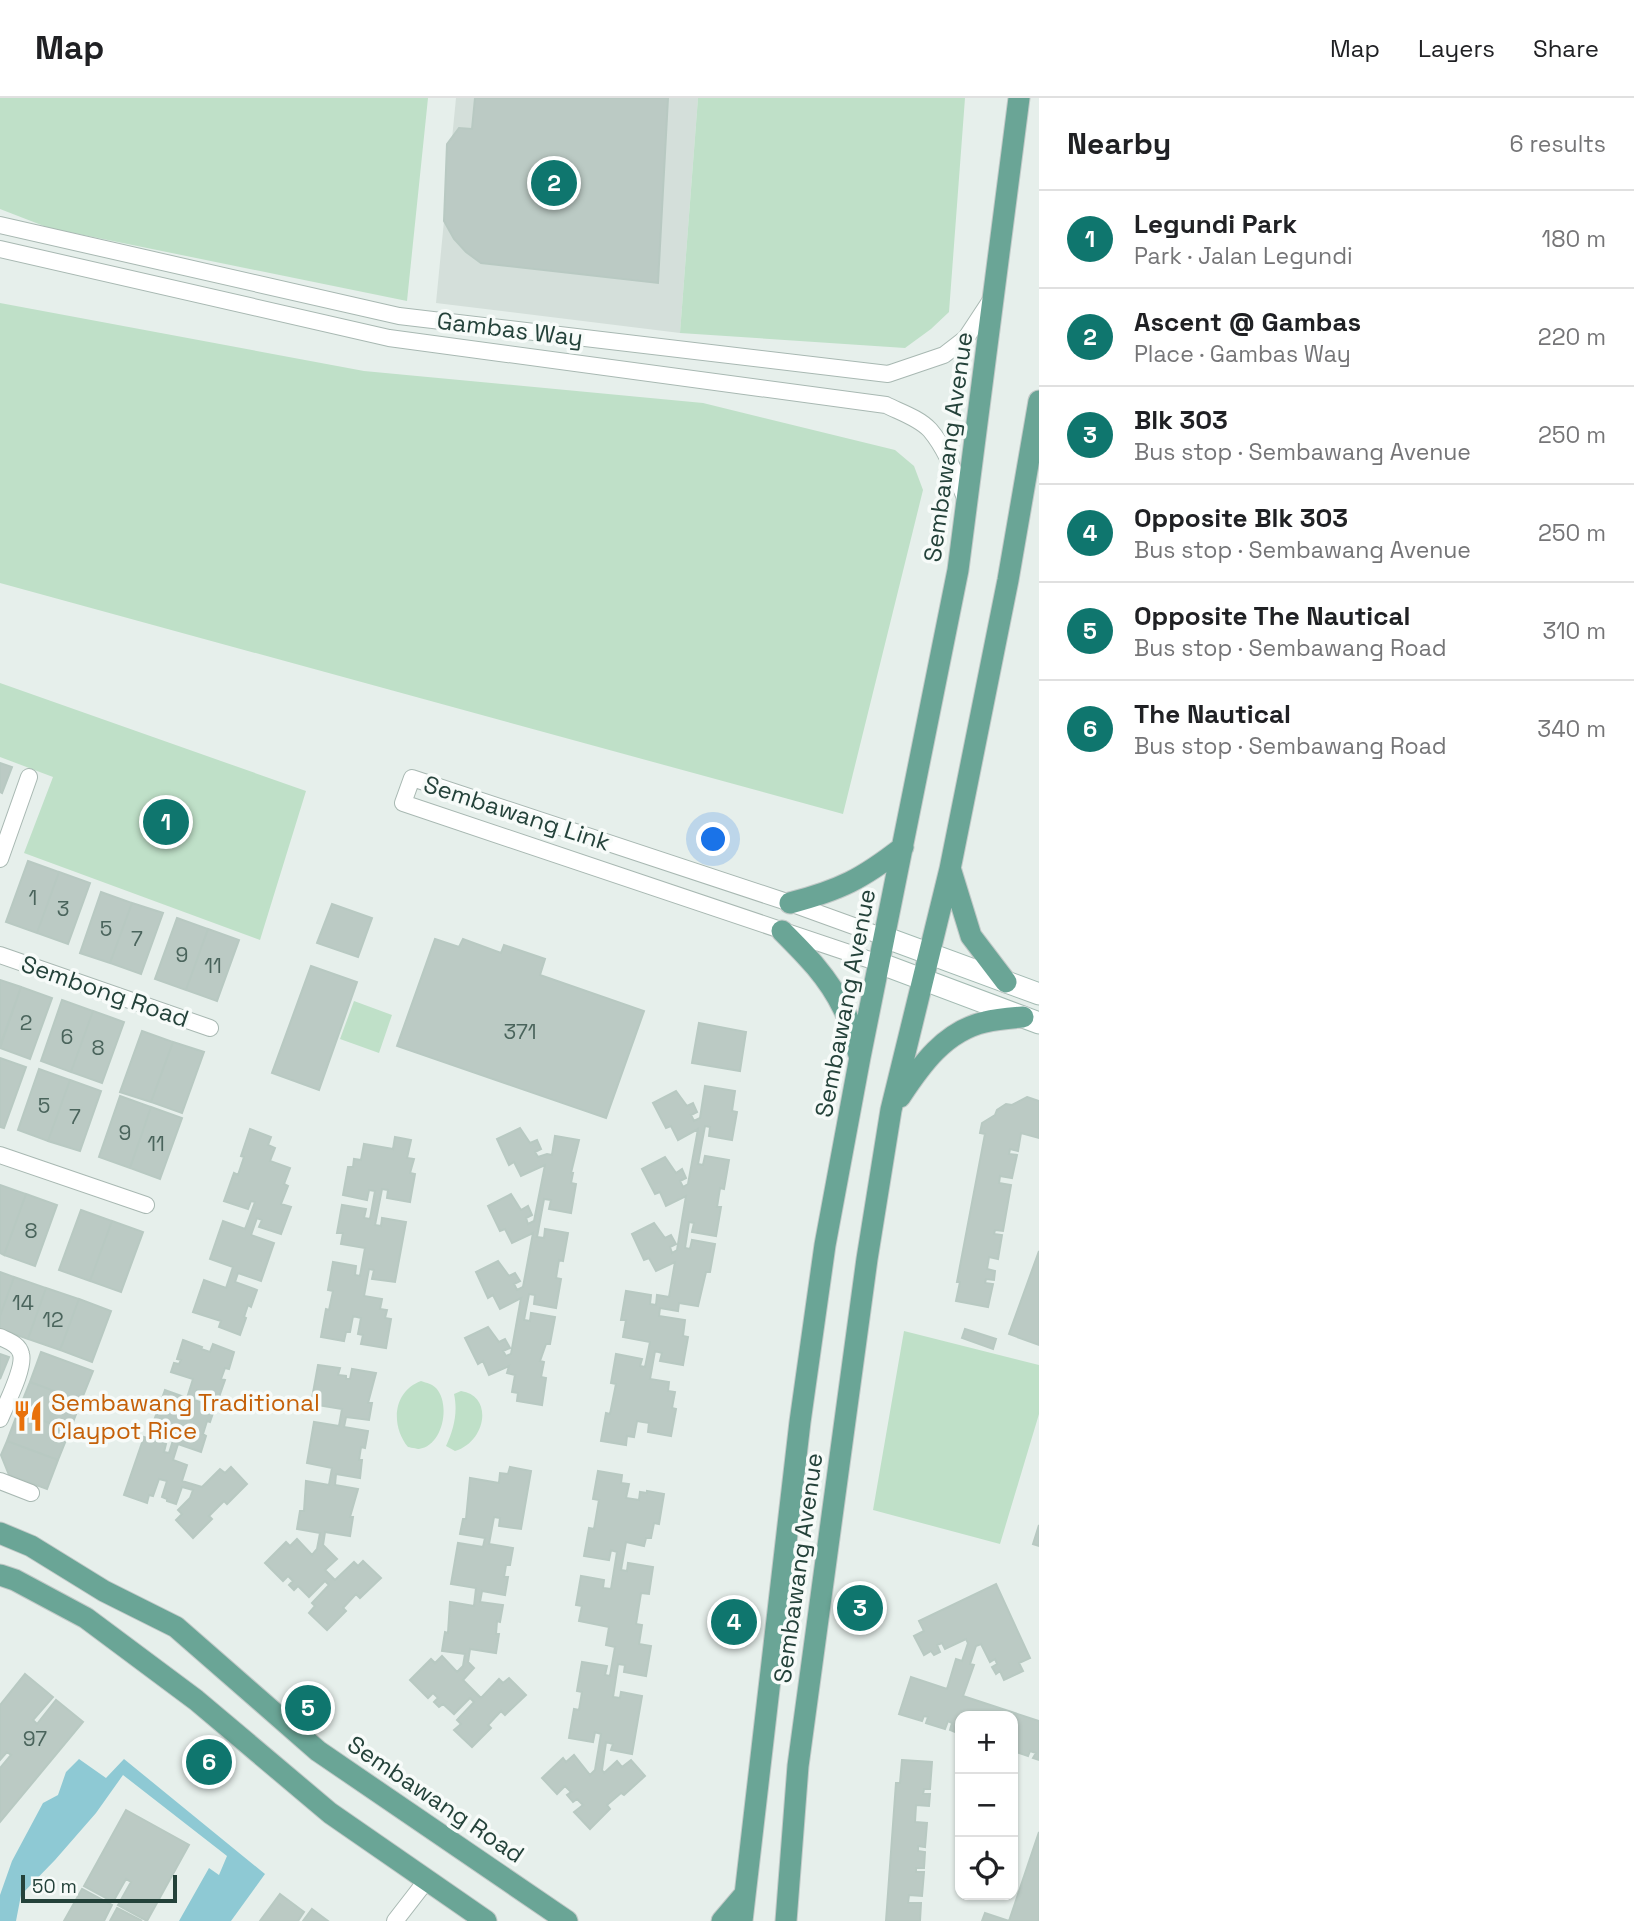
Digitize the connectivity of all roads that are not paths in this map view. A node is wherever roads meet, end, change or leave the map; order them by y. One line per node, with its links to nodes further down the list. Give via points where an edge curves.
1 (1019, 98): 4 (main road, Sembawang Avenue)
2 (0, 225): 4 (street, Gambas Way, via 399,316 888,374 944,355 966,338)
3 (0, 249): 6 (street, Gambas Way, via 389,338 886,405 930,430)
4 (995, 294): 6 (main road, Sembawang Avenue)
5 (1039, 401): 10 (main road, Sembawang Avenue)
6 (967, 503): 8 (main road, Sembawang Avenue)
7 (29, 777): 9 (street)
8 (903, 847): 11 (main road, via 847,886); 13 (main road, Sembawang Avenue)
9 (0, 859)
10 (950, 869): 15 (main road, Sembawang Avenue); 18 (main road, via 971,936)
11 (790, 903): 12 (street, Sembawang Link, via 412,778 403,803); 13 (street, Sembawang Link)
12 (782, 931): 16 (street, Sembawang Link); 22 (main road, via 830,985 845,1010)
13 (884, 937): 15 (main road); 16 (main road, Sembawang Avenue)
14 (0, 955): 21 (street, Sembong Road)
15 (930, 955): 17 (main road, Sembawang Avenue); 18 (main road)
16 (879, 963): 17 (main road); 22 (main road, Sembawang Avenue)
17 (924, 980): 20 (main road); 23 (main road, Sembawang Avenue)
18 (1006, 982): 19 (main road)
19 (1039, 994)
20 (1031, 1020): 23 (main road, via 983,1022 952,1037 925,1060)
21 (209, 1028)
22 (860, 1057): 35 (main road, Sembawang Avenue, via 805,1384)
23 (891, 1110): 41 (main road, Sembawang Avenue, via 798,1766)
24 (0, 1155): 25 (street)
25 (146, 1205)
26 (0, 1338): 27 (street, via 18,1347 22,1355)
27 (0, 1419)
28 (0, 1481): 29 (street)
29 (31, 1493)
30 (0, 1533): 31 (main road, Sembawang Road)
31 (31, 1546): 33 (main road, via 56,1575); 38 (main road, Sembawang Road, via 176,1628 318,1751)
32 (0, 1574): 33 (main road)
33 (49, 1598): 34 (main road, via 86,1618 196,1700 330,1813)
34 (426, 1881): 36 (street); 37 (main road)
35 (746, 1894): 39 (main road); 40 (main road, Sembawang Avenue)
36 (394, 1921)
37 (486, 1921)
38 (567, 1921)
39 (722, 1921)
40 (742, 1921)
41 (786, 1921)

